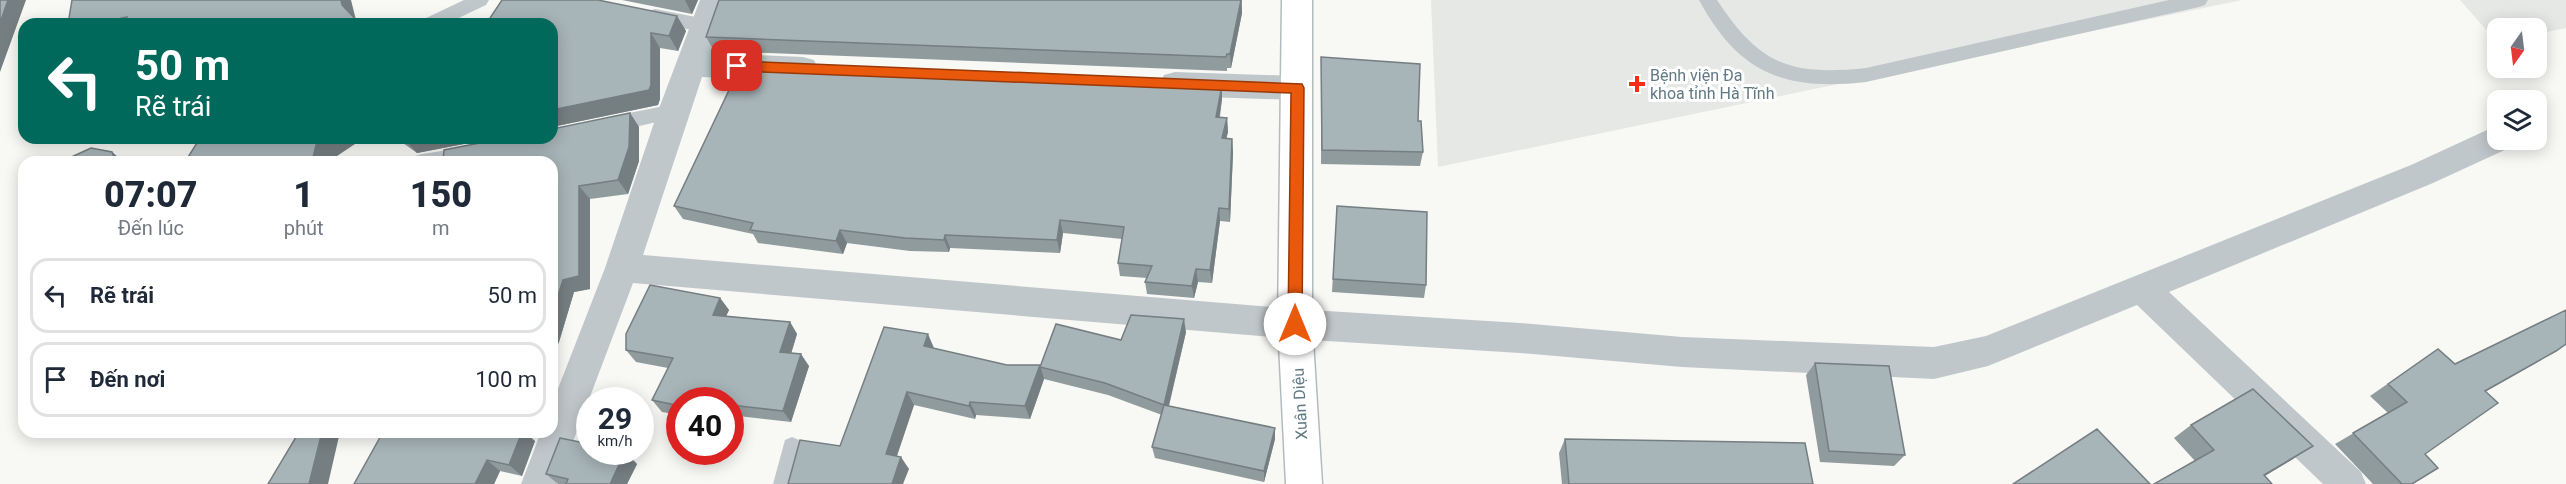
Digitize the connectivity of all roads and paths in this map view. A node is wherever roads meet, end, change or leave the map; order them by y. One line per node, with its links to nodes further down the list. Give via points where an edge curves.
1 (480, 0): 7 (lane)
2 (1297, 0): 11 (street, Xuân Diệu)
3 (1708, 0): 4 (lane, via 1758,60 1810,80 1835,80)
4 (2199, 0)
5 (635, 12): 6 (lane)
6 (710, 13): 8 (street)
7 (442, 18)
8 (691, 64): 9 (street); 12 (street)
9 (830, 70)
10 (1145, 82): 11 (street)
11 (1297, 88): 19 (street, Xuân Diệu)
12 (674, 111): 13 (lane); 17 (street)
13 (596, 128)
14 (2487, 144): 18 (street)
15 (491, 150): 16 (lane)
16 (456, 156)
17 (622, 268): 19 (street); 20 (street)
18 (2142, 288): 19 (street, via 1988,351 1934,363 1682,352); 26 (street)
19 (1295, 324): 25 (street, Xuân Diệu)
20 (558, 435)
21 (557, 438): 23 (street)
22 (792, 447): 24 (lane)
23 (539, 484)
24 (784, 484)
25 (1304, 484)
26 (2348, 484)

